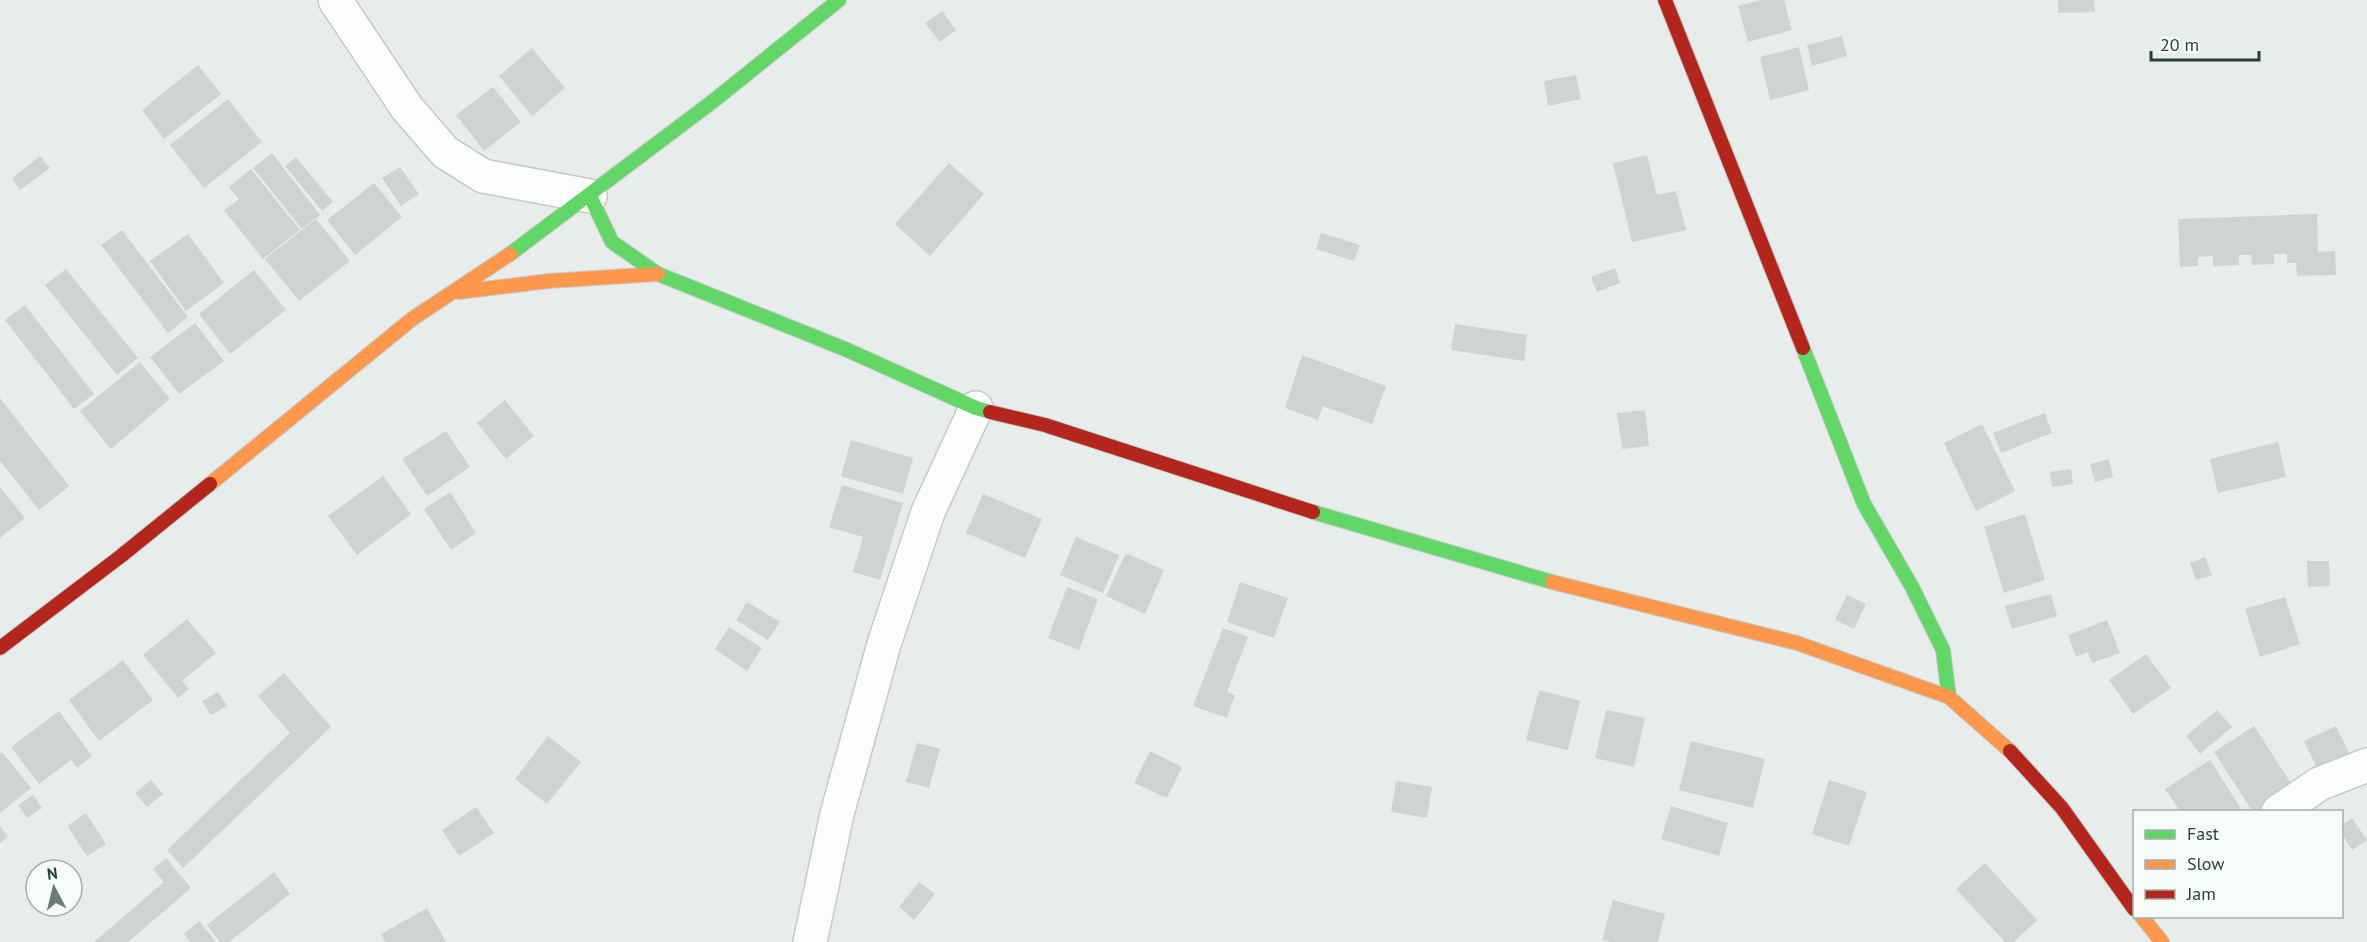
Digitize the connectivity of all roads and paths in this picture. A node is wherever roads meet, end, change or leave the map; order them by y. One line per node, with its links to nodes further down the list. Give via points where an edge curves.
1 (335, 0): 4 (street, via 407,108 445,152 483,176)
2 (840, 0): 4 (street, via 770,59)
3 (1665, 0): 9 (street, via 1864,504 1943,650)
4 (590, 196): 5 (street, via 612,242); 6 (street)
5 (658, 274): 6 (street); 7 (street, via 845,349)
6 (456, 292): 8 (street, via 412,319 122,556)
7 (976, 408): 9 (street, via 1045,425 1396,538 1566,586 1797,643); 14 (street, via 928,512 884,644 837,814)
8 (0, 648)
9 (1949, 697): 12 (street, via 2009,750 2062,808)
10 (2367, 765): 11 (street, via 2319,784)
11 (2281, 810)
12 (2133, 908)
13 (2143, 918): 15 (street)
14 (810, 942)
15 (2162, 942)

